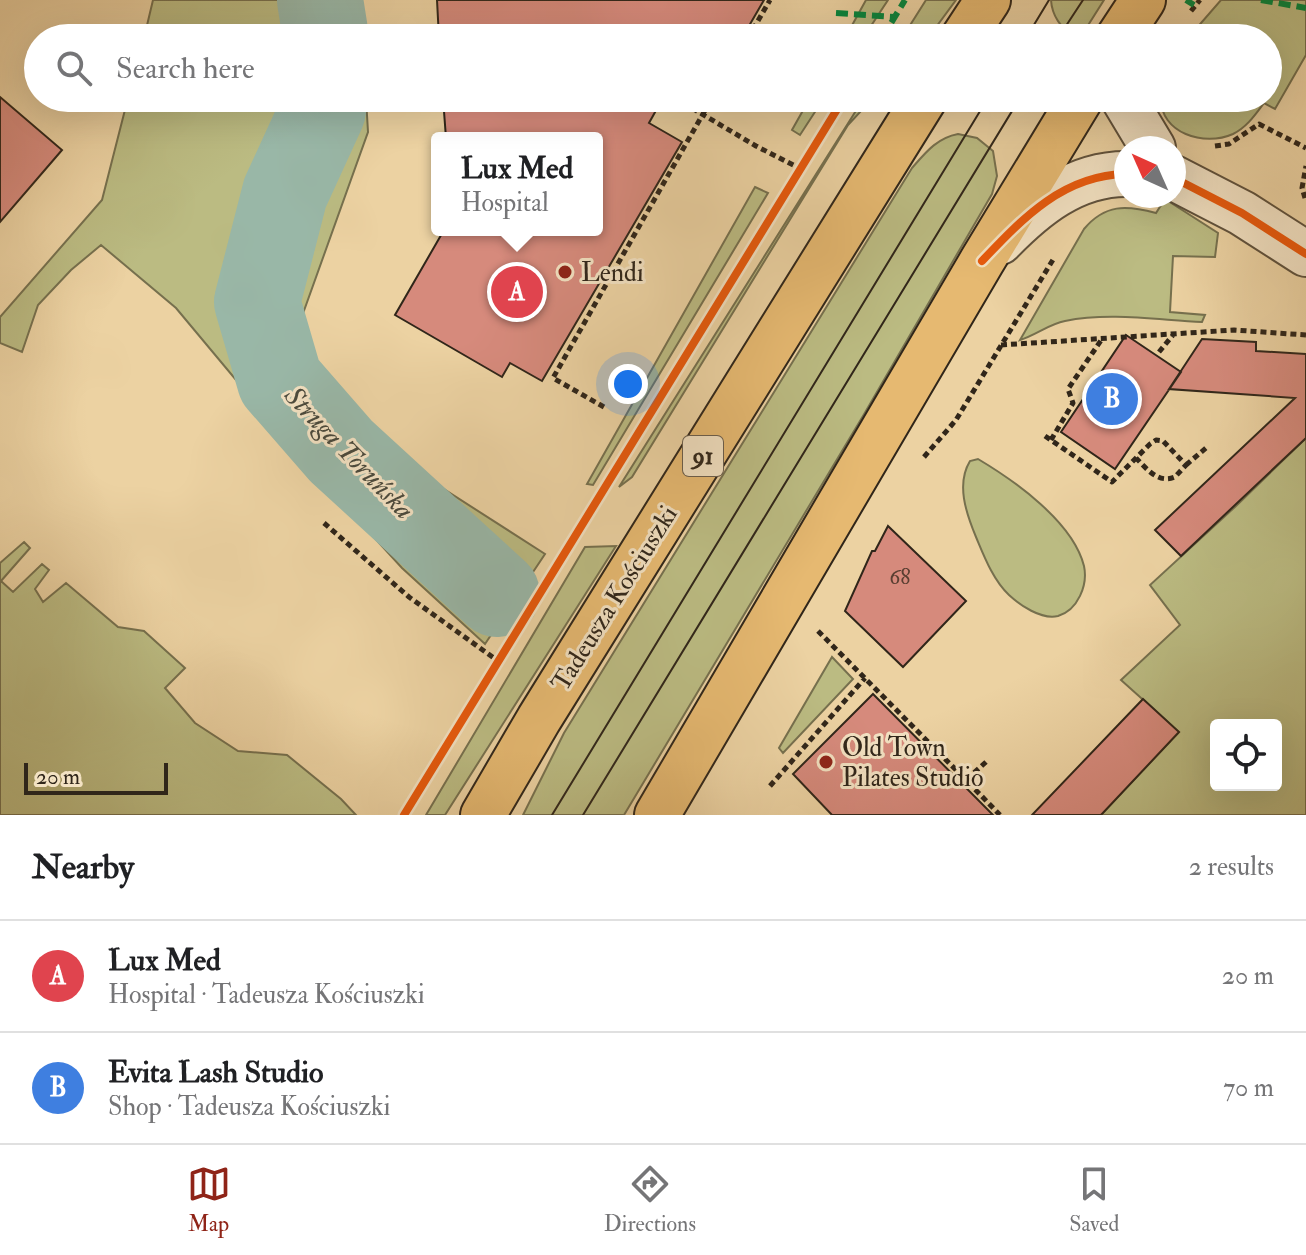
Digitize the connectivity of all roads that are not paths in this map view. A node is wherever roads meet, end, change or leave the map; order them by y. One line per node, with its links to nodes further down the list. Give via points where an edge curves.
1 (988, 0): 3 (main road)
2 (1143, 0): 4 (main road)
3 (972, 24)
4 (1127, 24)
5 (916, 112): 13 (main road, Tadeusza Kościuszki / 91)
6 (1072, 112): 12 (main road)
7 (1134, 112): 8 (street)
8 (1153, 136)
9 (1186, 172): 11 (street)
10 (1114, 175): 12 (street, via 1053,195)
11 (1306, 254)
12 (982, 261): 14 (main road)
13 (483, 815)
14 (657, 815)

